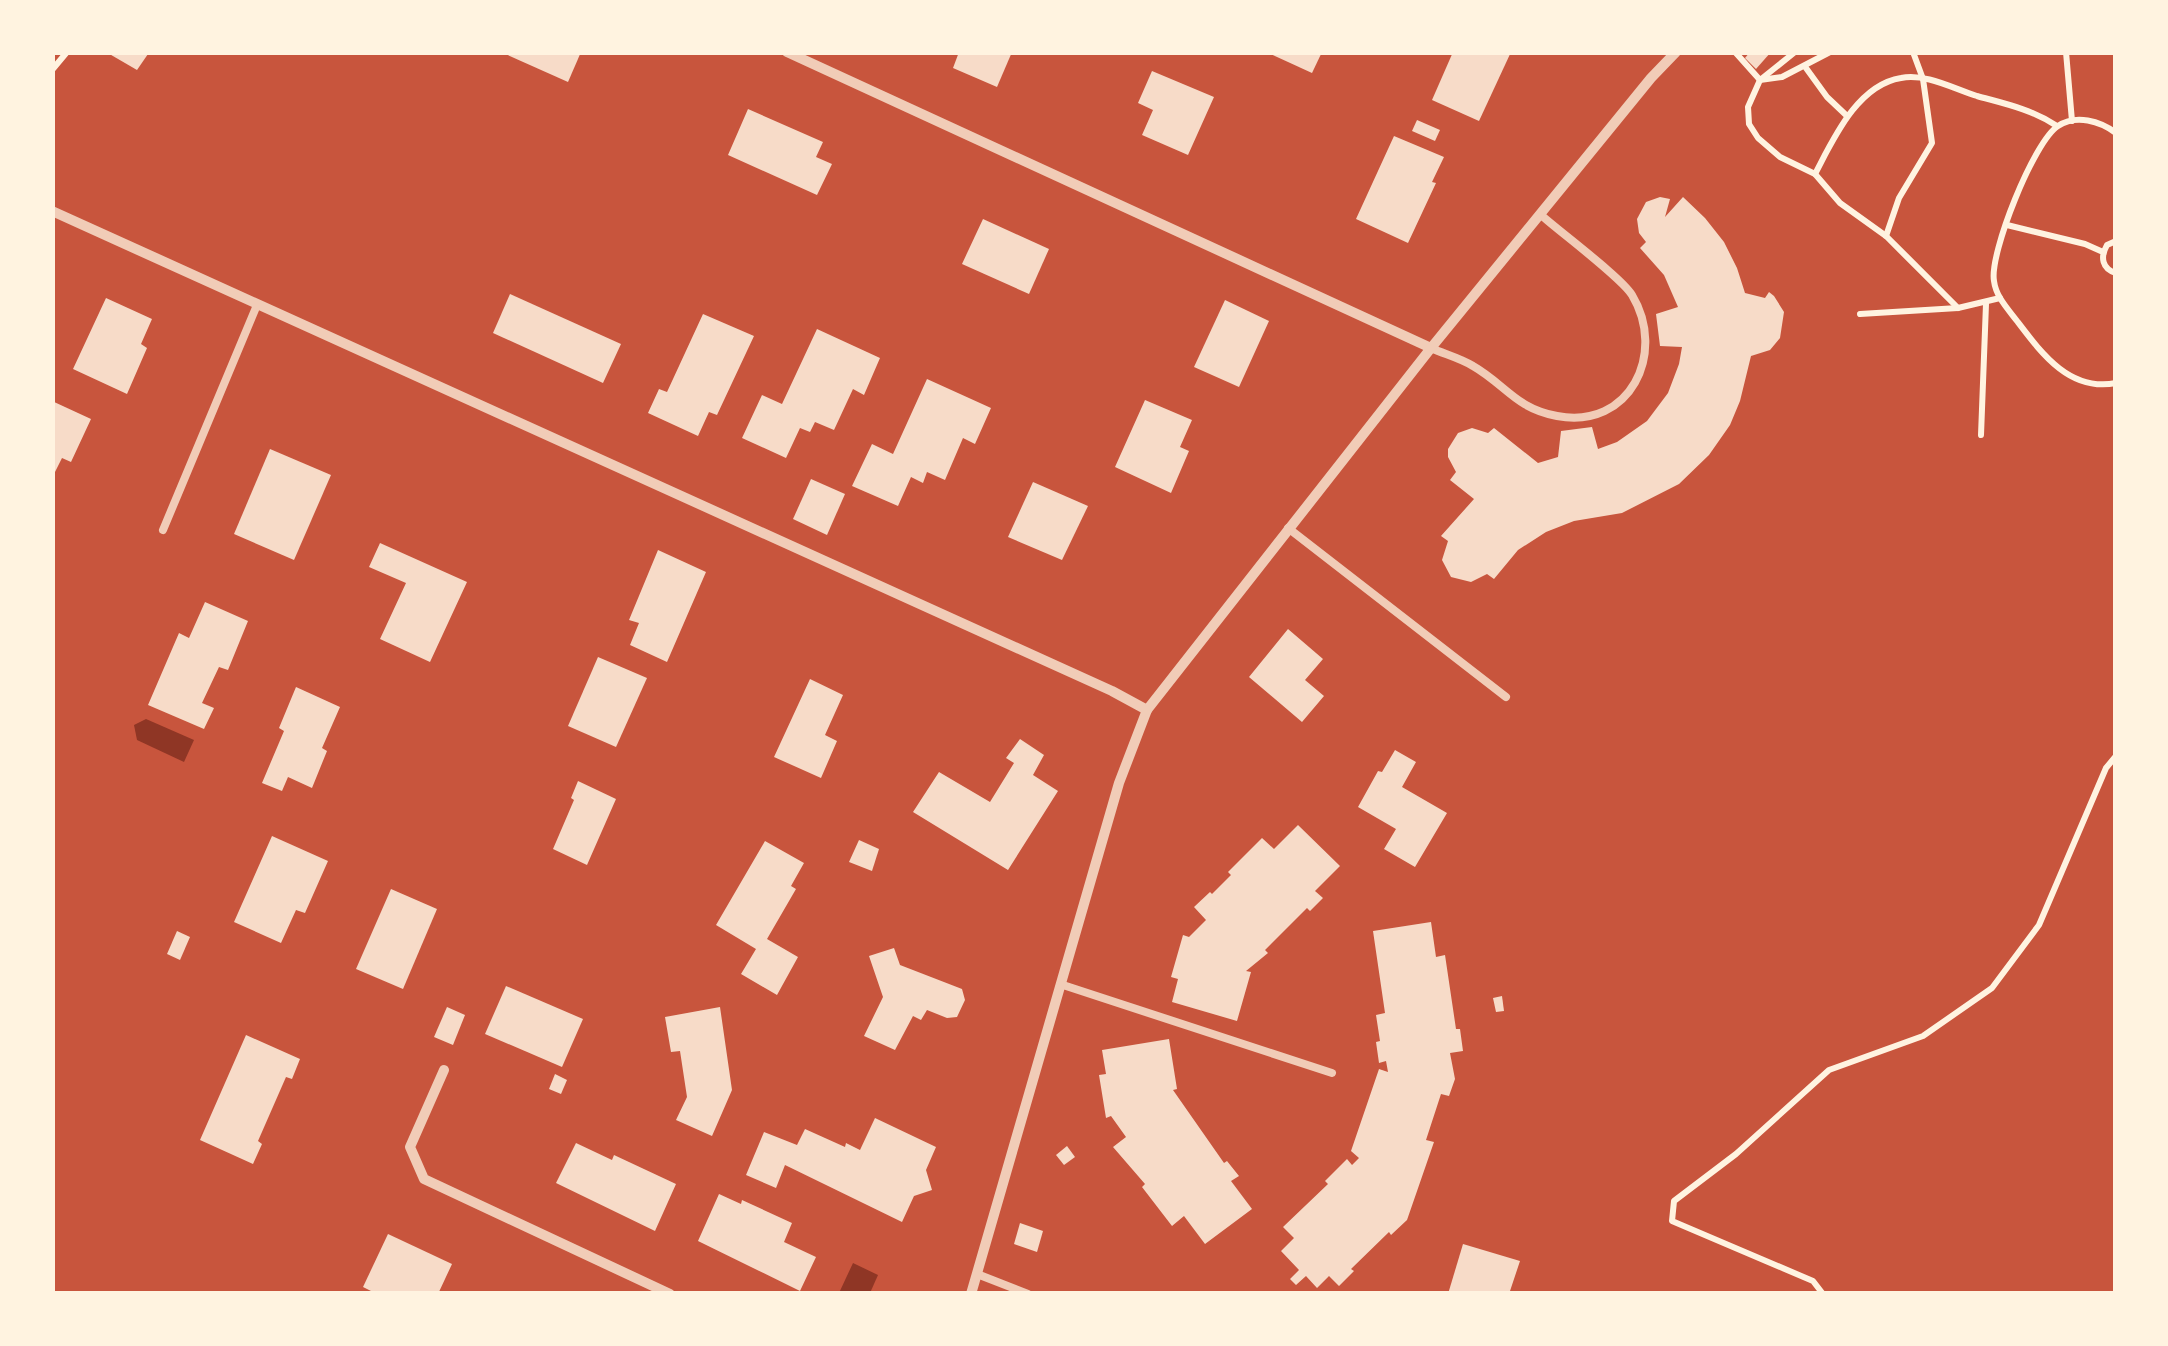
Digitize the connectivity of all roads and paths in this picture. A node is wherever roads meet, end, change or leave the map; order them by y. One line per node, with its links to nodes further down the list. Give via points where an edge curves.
1 (67, 52): 10 (path)
2 (787, 52): 30 (street)
3 (1676, 52): 19 (street)
4 (1735, 52): 12 (path)
5 (1795, 52): 12 (path)
6 (1830, 52): 9 (path)
7 (1913, 52): 11 (path)
8 (2066, 52): 14 (path)
9 (1806, 68): 12 (path); 13 (path)
10 (52, 70)
11 (1922, 78): 13 (path, via 1899,78); 15 (path, via 2035,111); 21 (path, via 1932,143)
12 (1760, 80): 17 (path, via 1748,107 1749,124 1780,157)
13 (1846, 115): 17 (path)
14 (2072, 122): 15 (path); 16 (path, via 2090,120)
15 (2057, 126): 20 (path, via 2040,147)
16 (2116, 133)
17 (1815, 174): 21 (path, via 1840,203)
18 (52, 212): 27 (street)
19 (1540, 214): 30 (street); 30 (lane, via 1631,292 1644,323 1645,364 1628,396 1598,414 1562,417 1526,408 1474,366)
20 (2007, 225): 23 (path); 25 (path, via 1996,254)
21 (1886, 236): 28 (path)
22 (2116, 241): 23 (path)
23 (2103, 252): 24 (path, via 2105,266)
24 (2116, 273)
25 (2000, 298): 26 (path); 31 (path, via 2058,368 2092,384)
26 (1986, 304): 28 (path); 32 (path)
27 (258, 305): 34 (lane); 36 (street)
28 (1958, 308): 29 (path)
29 (1860, 314)
30 (1431, 348): 33 (street)
31 (2116, 384)
32 (1981, 435)
33 (1288, 528): 35 (lane); 36 (street)
34 (163, 530)
35 (1506, 697)
36 (1147, 710): 38 (street, via 1119,783)
37 (2116, 756): 45 (path, via 2038,925 1992,988 1923,1036 1829,1070 1674,1202 1672,1221 1813,1281)
38 (1063, 985): 40 (lane); 41 (street)
39 (444, 1070): 42 (street, via 410,1148 424,1179)
40 (1332, 1073)
41 (977, 1274): 43 (street); 44 (lane)
42 (670, 1294)
43 (971, 1294)
44 (1028, 1294)
45 (1823, 1294)

